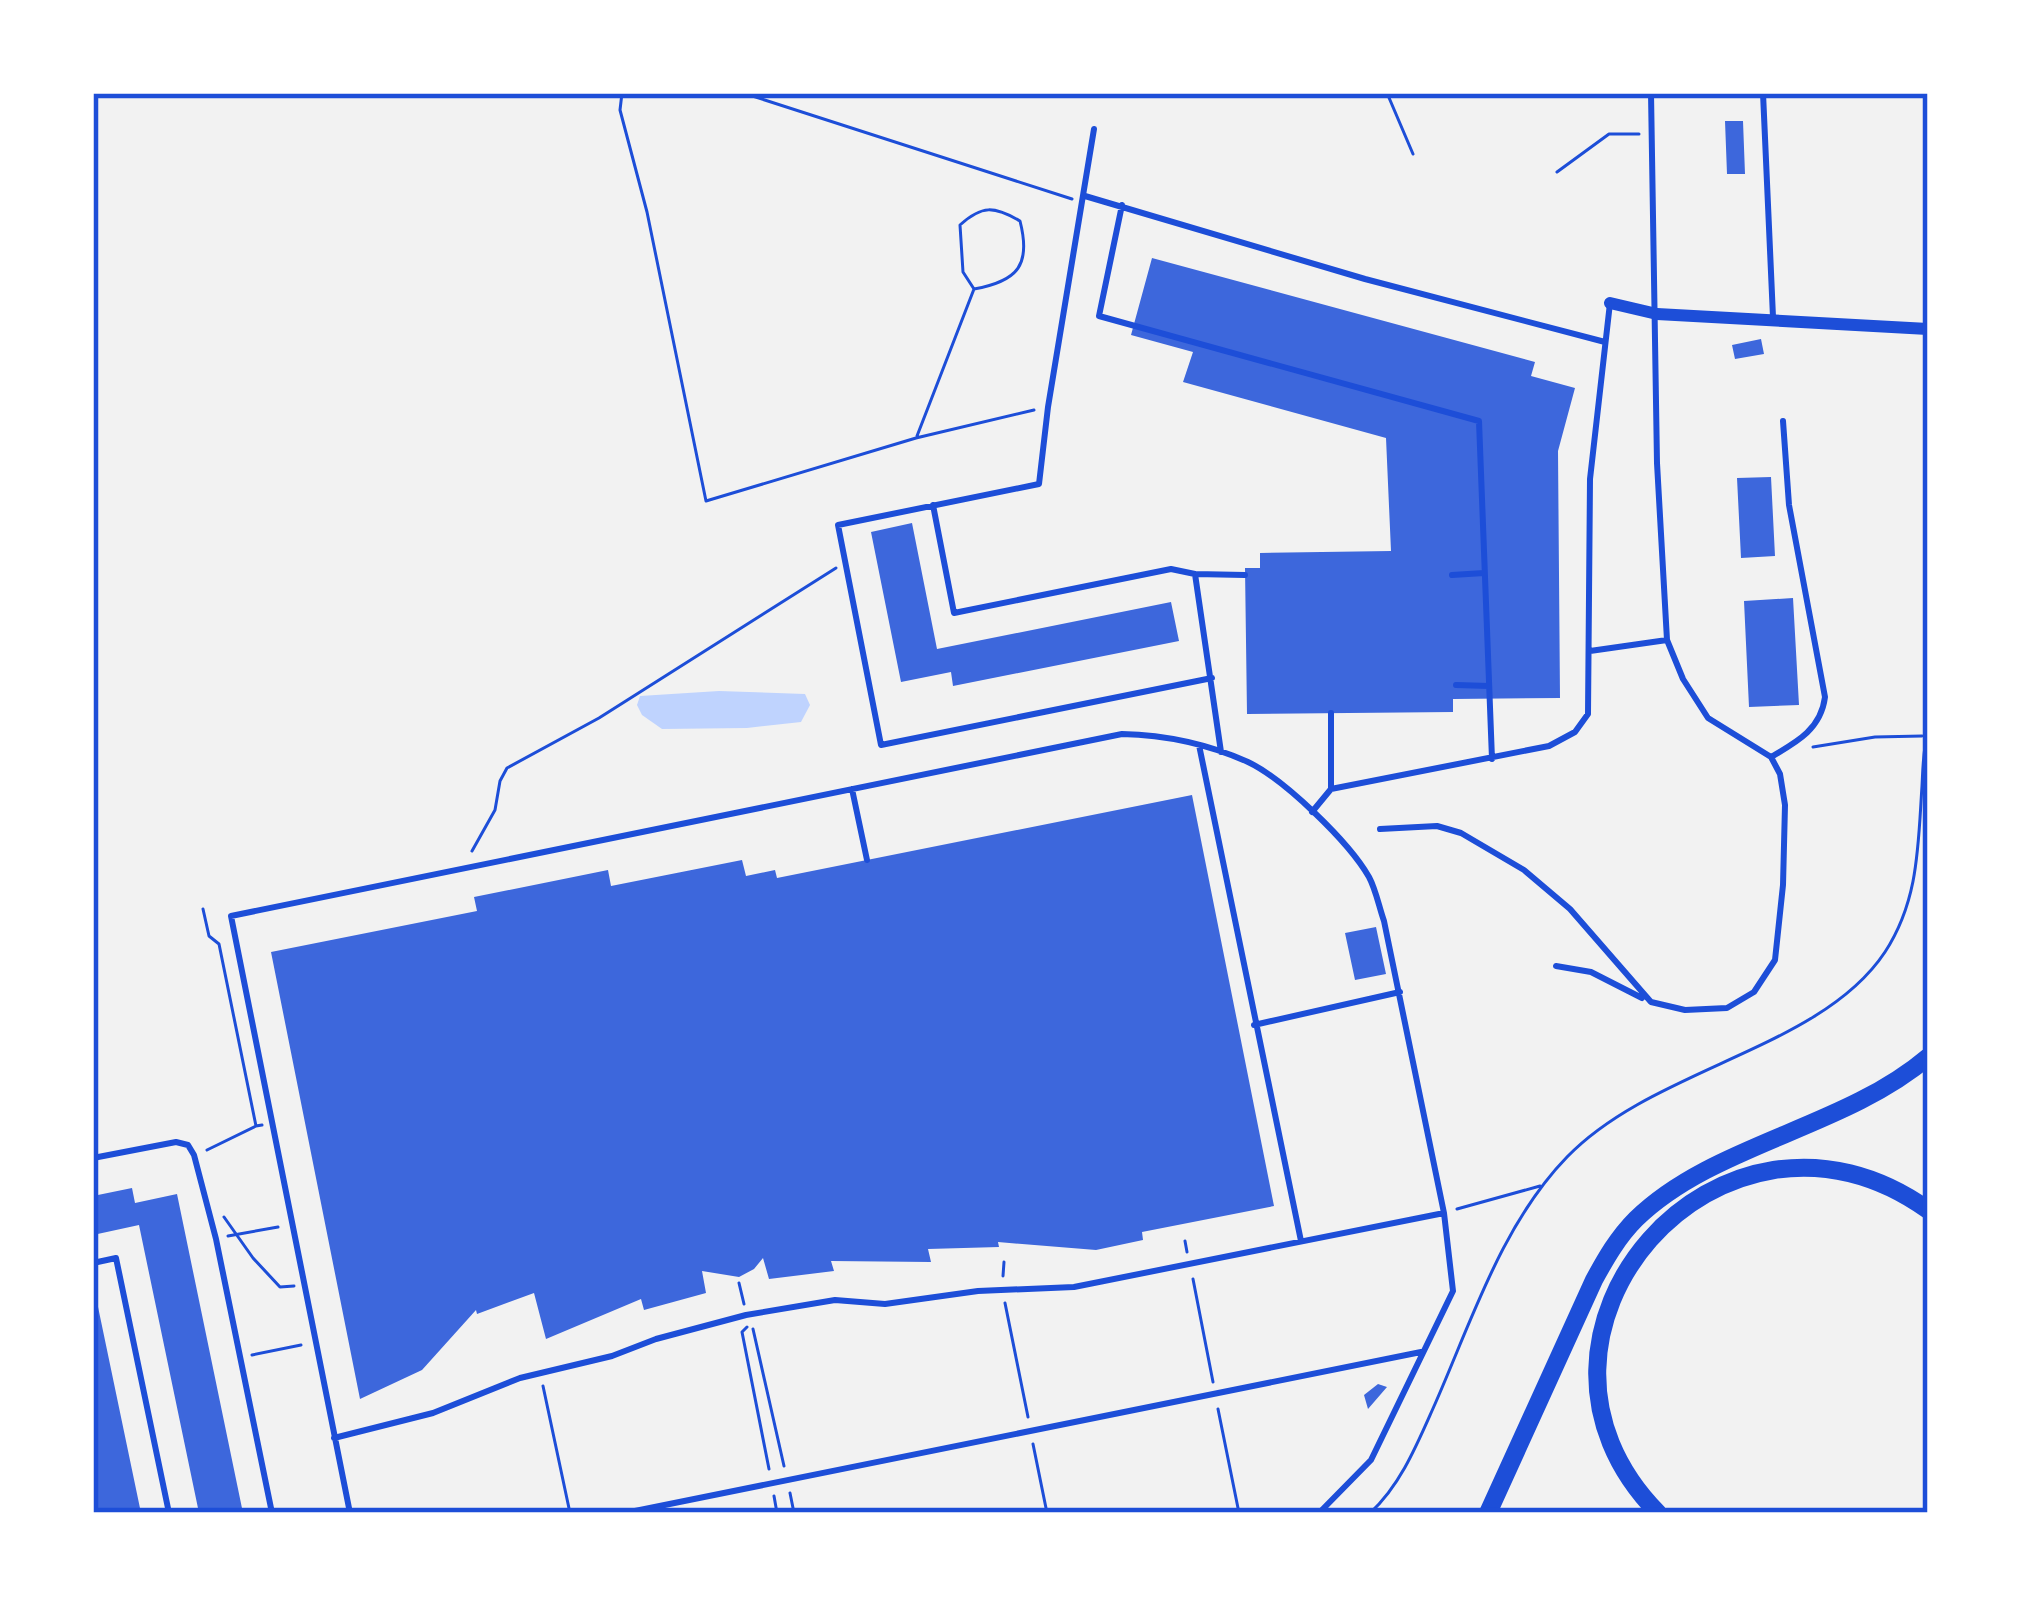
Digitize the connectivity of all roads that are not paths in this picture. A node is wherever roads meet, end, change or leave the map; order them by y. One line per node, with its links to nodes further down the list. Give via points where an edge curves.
1 (1651, 93): 7 (lane)
2 (1762, 93): 8 (lane)
3 (1094, 129): 4 (lane)
4 (1084, 199): 5 (lane); 12 (lane, via 1040,484)
5 (1122, 206): 10 (lane); 13 (lane, via 1100,316 1479,421)
6 (1610, 303): 7 (street); 10 (lane)
7 (1657, 314): 8 (street); 17 (lane)
8 (1773, 321): 9 (street)
9 (1928, 329)
10 (1605, 342): 18 (lane, via 1590,479)
11 (1783, 421): 25 (lane, via 1789,505 1826,698 1823,716 1803,738)
12 (933, 505): 14 (lane, via 954,613 1171,569); 19 (lane, via 838,525 881,746)
13 (1484, 573): 16 (lane); 21 (lane)
14 (1195, 574): 15 (lane); 19 (lane)
15 (1245, 575)
16 (1452, 575)
17 (1667, 640): 18 (lane); 25 (lane, via 1708,718)
18 (1590, 651): 26 (lane, via 1588,714 1575,732)
19 (1212, 678): 24 (lane)
20 (1456, 685): 21 (lane)
21 (1489, 686): 26 (lane)
22 (1330, 713): 28 (lane)
23 (1199, 745): 24 (lane); 27 (lane, via 1122,734); 35 (lane)
24 (1221, 752): 29 (lane, via 1253,764)
25 (1771, 758): 34 (lane, via 1785,805 1775,960 1754,992 1727,1008)
26 (1492, 759): 28 (lane)
27 (852, 789): 31 (lane); 43 (lane, via 231,916)
28 (1331, 790): 29 (lane)
29 (1312, 812): 33 (lane, via 1371,880)
30 (1380, 829): 34 (lane, via 1461,833 1524,870 1570,909)
31 (867, 860)
32 (1556, 966): 34 (lane, via 1591,972)
33 (1400, 992): 35 (lane); 39 (lane)
34 (1651, 1003)
35 (1254, 1024): 40 (lane)
36 (1928, 1057): 49 (main road, via 1868,1097 1689,1180 1636,1220 1594,1280)
37 (93, 1158): 45 (lane, via 176,1142 194,1155)
38 (1928, 1210): 50 (main road, via 1856,1176 1790,1168 1708,1192 1650,1237 1618,1284 1599,1370 1614,1448)
39 (1444, 1213): 40 (lane); 42 (lane, via 1453,1291)
40 (1301, 1242): 43 (lane, via 1074,1287 885,1304 835,1300 746,1315)
41 (93, 1263): 44 (lane, via 116,1258)
42 (1421, 1352): 47 (lane); 48 (lane, via 1371,1460)
43 (334, 1438): 46 (lane)
44 (169, 1513)
45 (272, 1513)
46 (350, 1513)
47 (625, 1513)
48 (1319, 1513)
49 (1488, 1513)
50 (1658, 1513)

